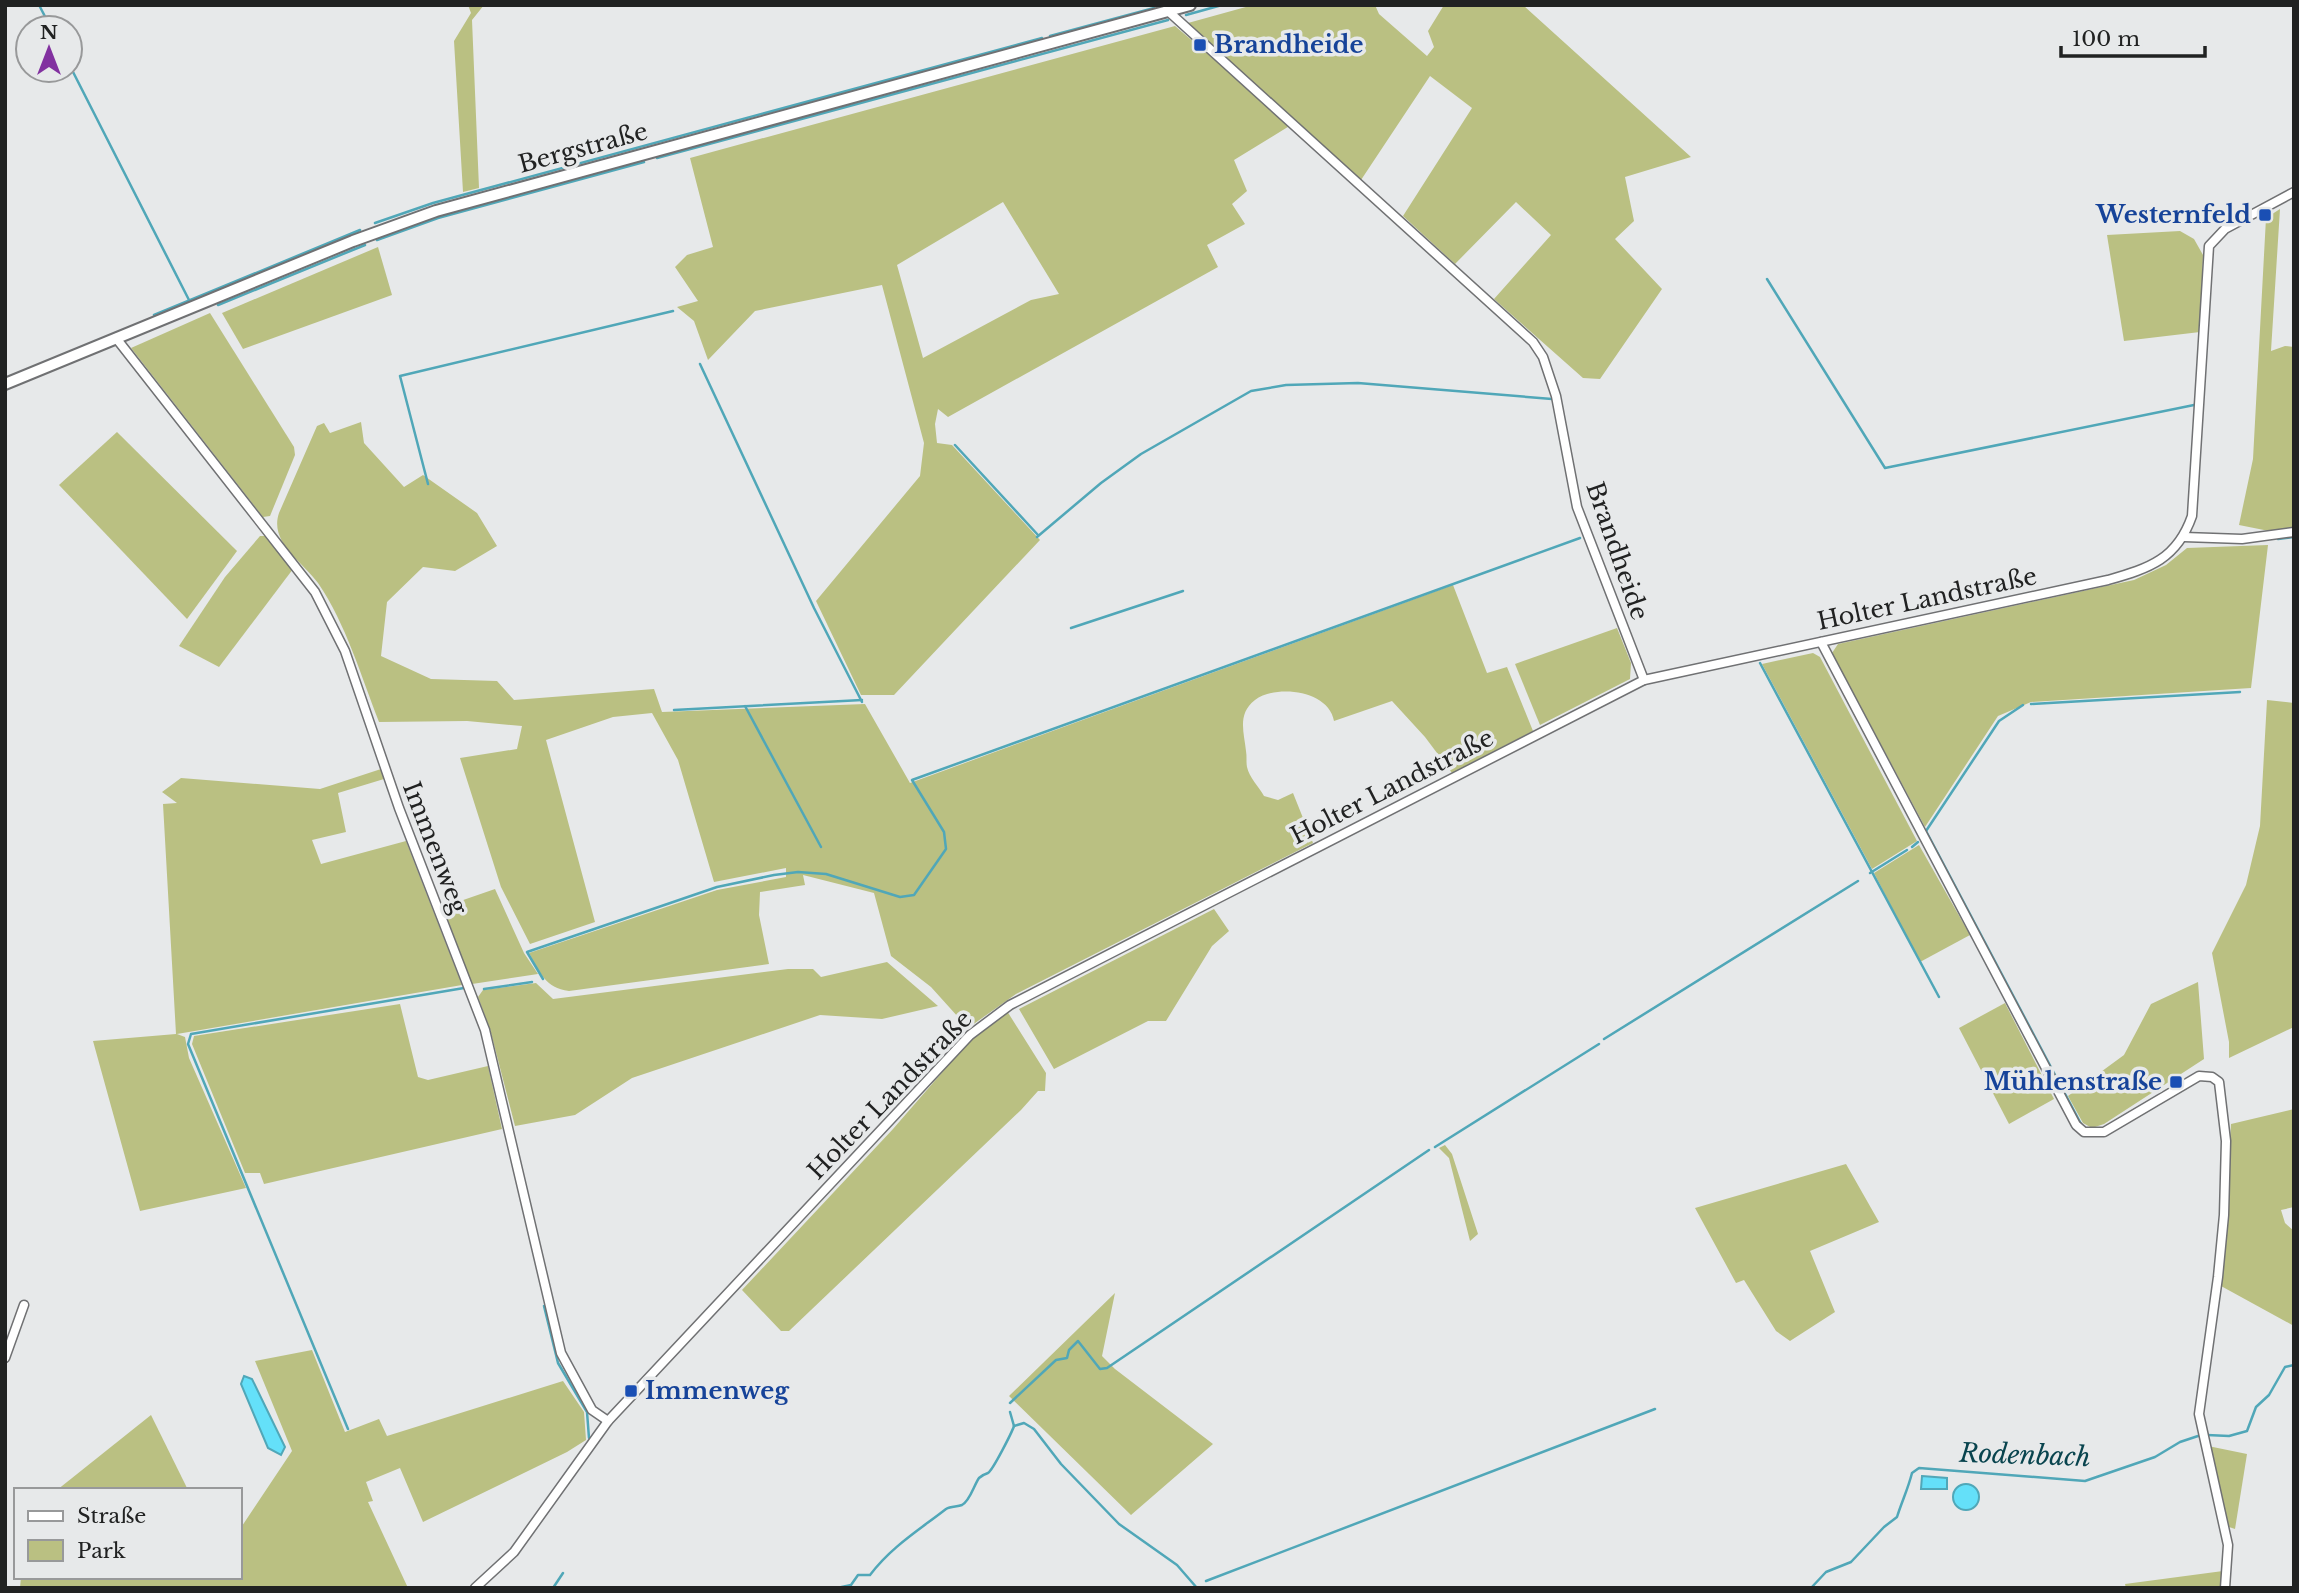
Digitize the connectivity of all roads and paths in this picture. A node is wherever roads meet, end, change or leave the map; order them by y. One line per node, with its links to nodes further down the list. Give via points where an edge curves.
1 (1190, 5): 2 (street, Bergstraße)
2 (1168, 11): 4 (street, Bergstraße, via 436,211); 9 (street, Brandheide, via 1533,342 1556,396 1577,508)
3 (2294, 192): 7 (street, Holter Landstraße, via 2225,229 2209,246 2197,475 2192,516)
4 (116, 338): 5 (street, Bergstraße); 12 (street, Immenweg, via 316,592 345,651 399,808 485,1030 561,1353 592,1410)
5 (5, 384)
6 (2294, 532): 7 (street, via 2242,538)
7 (2184, 537): 8 (street, Holter Landstraße, via 2145,570)
8 (1821, 642): 9 (street, Holter Landstraße); 14 (street, via 2076,1125 2084,1132 2104,1132 2199,1076 2219,1082 2226,1141 2224,1215 2199,1402 2200,1429 2228,1545)
9 (1644, 680): 12 (street, Holter Landstraße, via 1010,1005 970,1035)
10 (24, 1305): 11 (street)
11 (5, 1358)
12 (608, 1421): 13 (street, Holter Landstraße, via 514,1552)
13 (475, 1588)
14 (2225, 1588)

